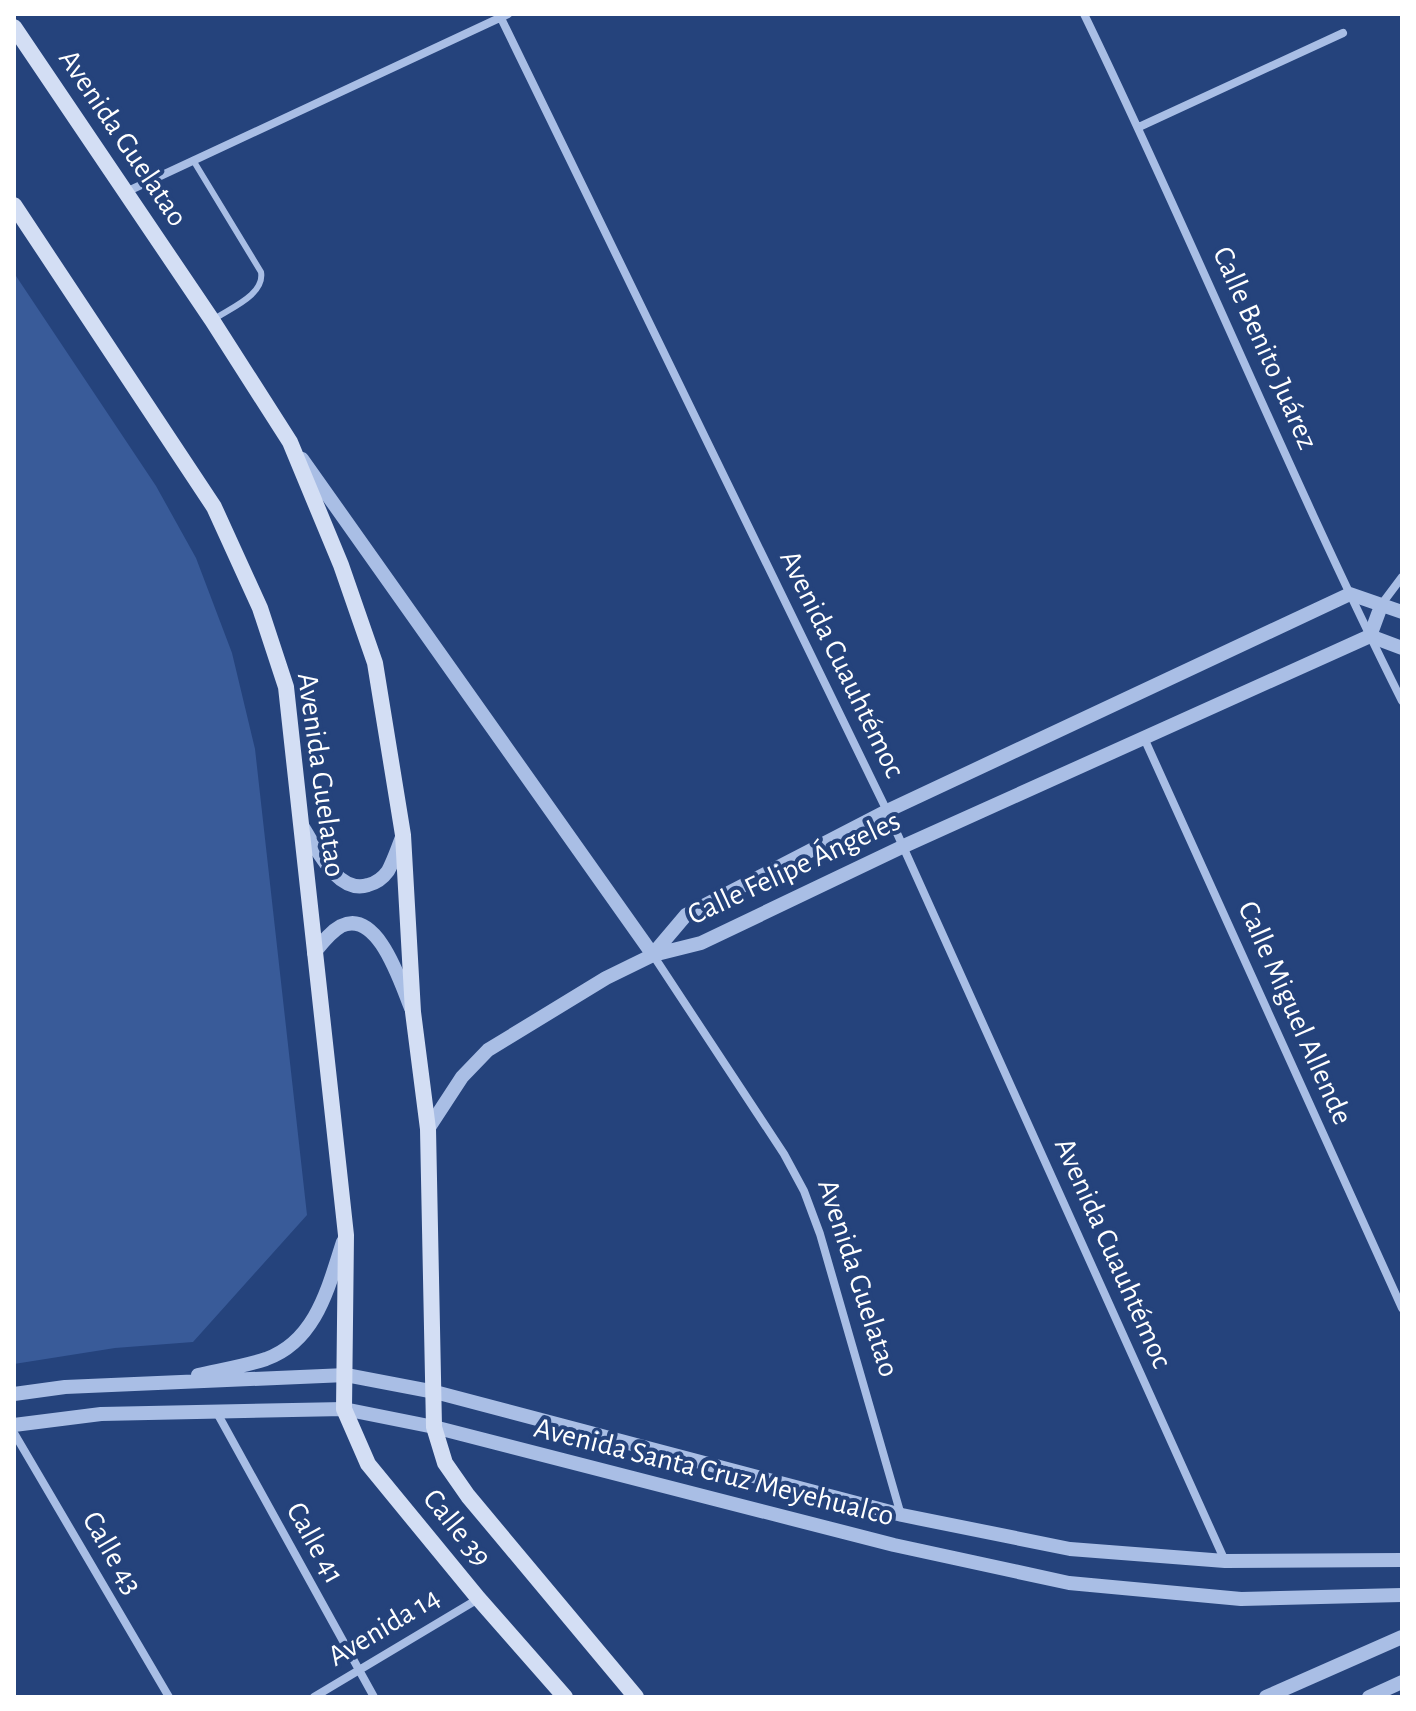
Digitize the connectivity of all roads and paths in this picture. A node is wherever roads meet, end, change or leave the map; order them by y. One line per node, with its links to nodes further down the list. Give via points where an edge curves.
1 (1084, 14): 5 (street, Calle Benito Juárez)
2 (503, 15): 6 (street); 19 (street, Avenida Cuauhtémoc)
3 (14, 27): 7 (main road, Avenida Guelatao)
4 (1343, 33): 5 (street)
5 (1139, 127): 12 (street, Calle Benito Juárez)
6 (193, 160): 7 (street); 9 (lane, via 263,282)
7 (126, 192): 9 (main road, Avenida Guelatao)
8 (14, 205): 20 (main road, Avenida Guelatao, via 214,507 260,608 286,687)
9 (212, 320): 10 (main road, Avenida Guelatao)
10 (290, 442): 21 (main road, Avenida Guelatao, via 375,663); 24 (street, Avenida Guelatao)
11 (1402, 577): 13 (street)
12 (1350, 594): 13 (street); 15 (street, Calle Benito Juárez); 19 (street, Calle Felipe Ángeles)
13 (1381, 606): 14 (street); 15 (street)
14 (1402, 612)
15 (1370, 636): 16 (street); 17 (street, Calle Benito Juárez); 18 (street, Calle Felipe Ángeles)
16 (1402, 648)
17 (1402, 701)
18 (1144, 738): 22 (street, Calle Felipe Ángeles); 28 (street, Calle Miguel Allende)
19 (887, 811): 22 (street, Avenida Cuauhtémoc); 24 (street, Calle Felipe Ángeles, via 686,915)
20 (302, 826): 21 (street, via 341,880 362,887 377,883 387,872); 23 (main road, Avenida Guelatao)
21 (403, 835): 25 (main road, Avenida Guelatao)
22 (904, 846): 24 (street, Calle Felipe Ángeles, via 701,943); 40 (street, Avenida Cuauhtémoc)
23 (314, 953): 25 (street, via 342,925 357,922 371,930 389,956); 27 (main road, Avenida Guelatao)
24 (653, 955): 26 (street, via 488,1050 462,1077); 38 (street, Avenida Guelatao, via 804,1191)
25 (413, 1012): 26 (main road, Avenida Guelatao)
26 (428, 1129): 31 (main road, Avenida Guelatao)
27 (346, 1235): 29 (main road, Avenida Guelatao); 30 (street, via 317,1314 287,1348)
28 (1402, 1308)
29 (346, 1375): 30 (street, Avenida Santa Cruz Meyehualco); 31 (street, Avenida Santa Cruz Meyehualco); 33 (main road, Calle 39)
30 (167, 1383): 32 (street, Avenida Santa Cruz Meyehualco)
31 (435, 1392): 36 (main road, Calle 39); 38 (street, Avenida Santa Cruz Meyehualco)
32 (14, 1394)
33 (344, 1409): 34 (street, Avenida Santa Cruz Meyehualco); 36 (street, Avenida Santa Cruz Meyehualco); 42 (main road, Calle 39, via 368,1464)
34 (216, 1411): 35 (street, Avenida Santa Cruz Meyehualco, via 101,1414); 44 (street, Calle 41)
35 (14, 1425)
36 (434, 1427): 41 (street, Avenida Santa Cruz Meyehualco, via 894,1545 1069,1583 1241,1599); 50 (main road, Calle 39, via 445,1463 468,1496)
37 (14, 1433): 46 (street, Calle 43)
38 (902, 1515): 40 (street, Avenida Santa Cruz Meyehualco, via 1070,1549)
39 (1402, 1560): 40 (street, Avenida Santa Cruz Meyehualco)
40 (1225, 1561)
41 (1402, 1595)
42 (478, 1598): 44 (street, Avenida 14); 49 (main road, Calle 39)
43 (1402, 1637): 51 (street)
44 (359, 1672): 47 (street, Avenida 14); 48 (street, Calle 41)
45 (1401, 1684): 52 (street)
46 (169, 1697)
47 (314, 1697)
48 (374, 1697)
49 (565, 1697)
50 (636, 1697)
51 (1266, 1697)
52 (1369, 1697)

